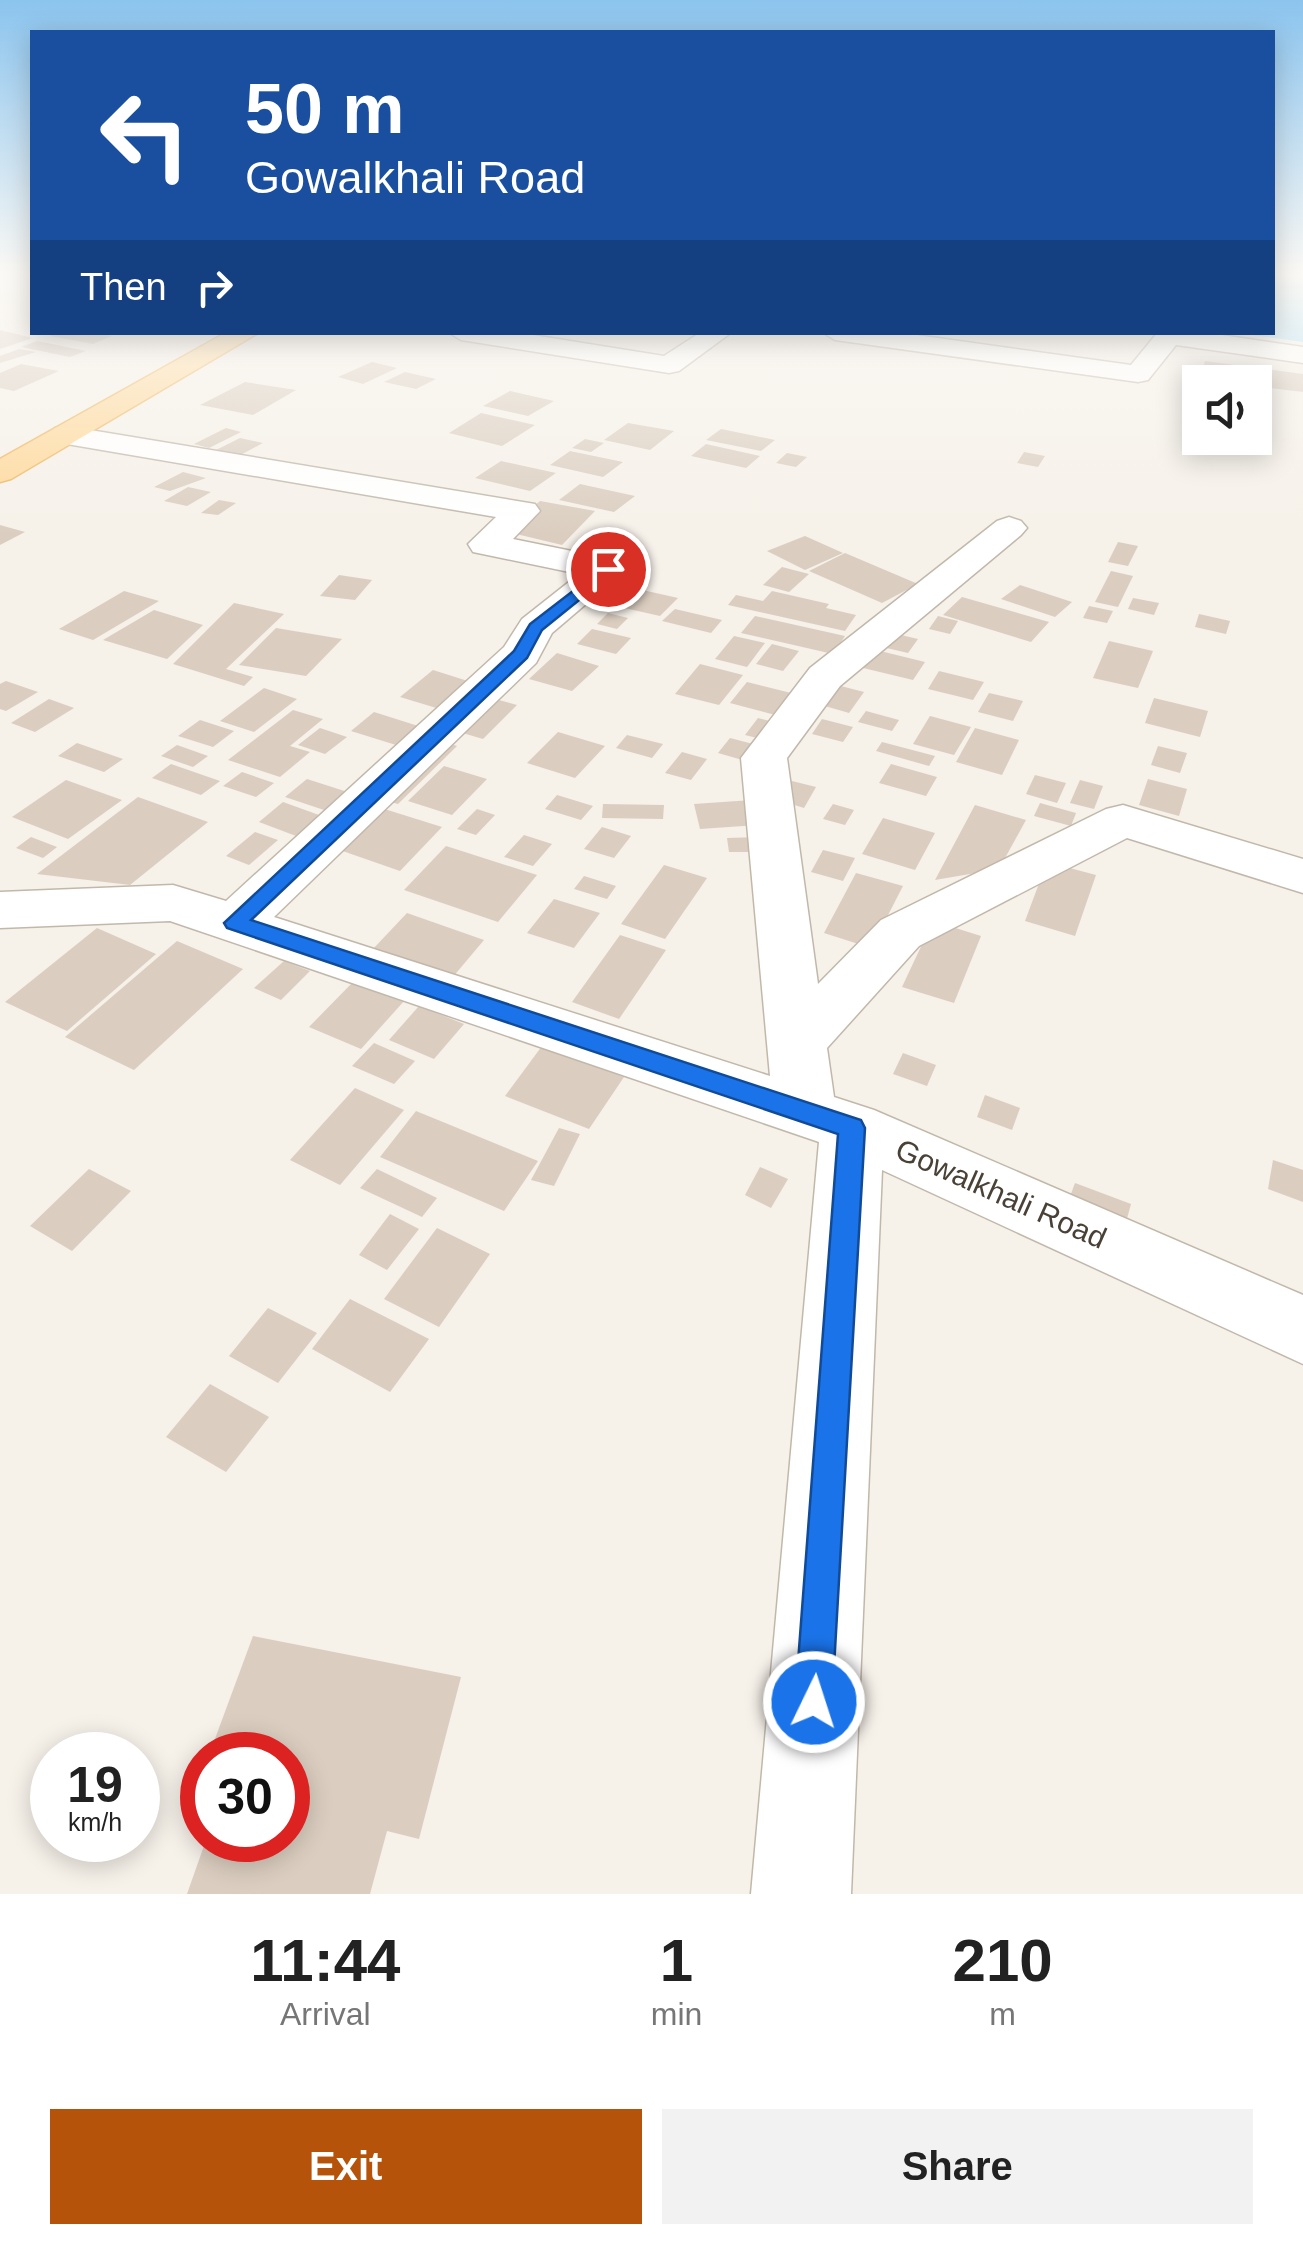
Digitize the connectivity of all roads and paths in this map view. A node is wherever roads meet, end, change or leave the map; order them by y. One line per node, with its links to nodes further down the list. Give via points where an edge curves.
1 (174, 359): 8 (main road)
2 (199, 359): 7 (main road)
3 (634, 359): 4 (street, via 669,365)
4 (678, 359)
5 (1032, 359): 6 (street, via 1138,374)
6 (1150, 359)
7 (66, 435): 9 (main road); 13 (street, via 523,511 486,544 608,569 536,627 521,654)
8 (0, 454)
9 (0, 472)
10 (1008, 528): 14 (street, via 825,677 764,758)
11 (1303, 876): 14 (street, via 1123,820 900,933)
12 (0, 910): 13 (street, Gowalkhali Road, via 173,903)
13 (235, 923): 15 (street, Gowalkhali Road)
14 (798, 1042): 15 (street)
15 (828, 1120): 16 (street, Gowalkhali Road); 17 (street)
16 (1303, 1330)
17 (801, 1894)

